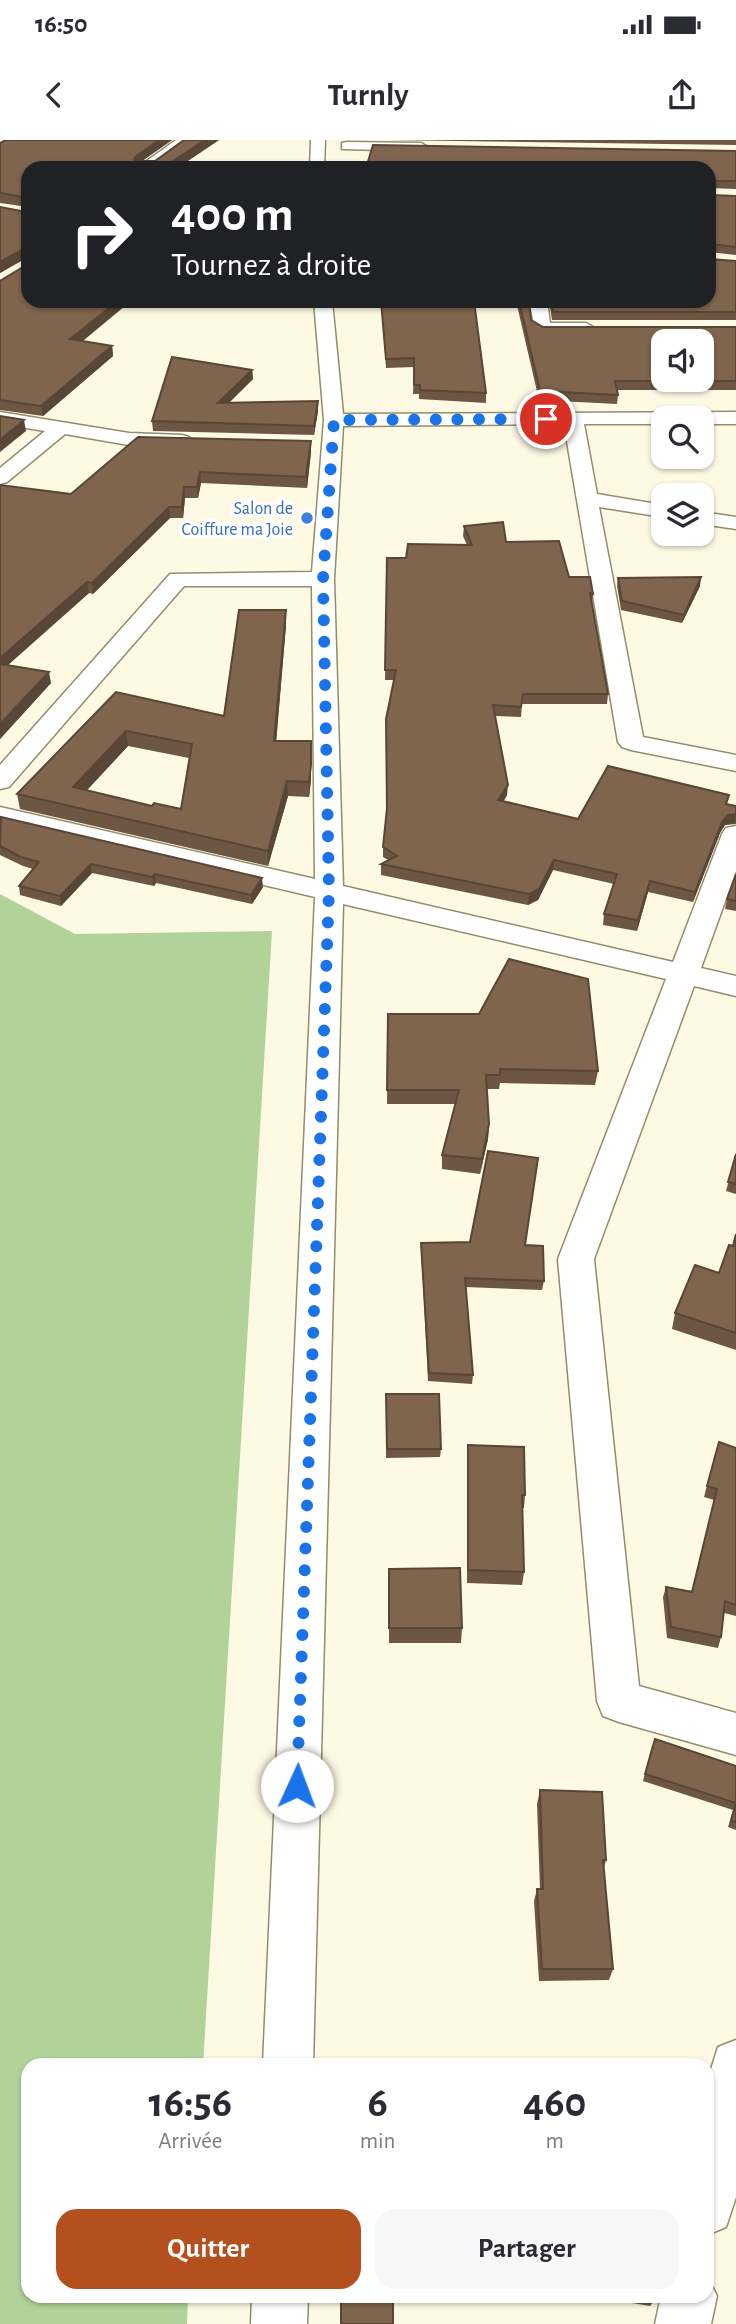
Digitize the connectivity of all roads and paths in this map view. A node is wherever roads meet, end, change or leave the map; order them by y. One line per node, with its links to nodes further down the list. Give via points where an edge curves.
1 (185, 140): 6 (street, via 173,156)
2 (318, 140): 7 (street)
3 (333, 140): 4 (street)
4 (348, 146): 5 (street); 8 (street)
5 (430, 147)
6 (161, 161)
7 (317, 161)
8 (379, 161)
9 (323, 308): 18 (street)
10 (539, 308): 11 (street, via 542,328)
11 (597, 328)
12 (0, 418): 17 (street)
13 (651, 418): 16 (street)
14 (714, 418): 15 (street)
15 (736, 418)
16 (573, 419): 18 (street); 21 (street)
17 (61, 428): 19 (street, via 129,439); 20 (street)
18 (329, 436): 25 (street)
19 (197, 441)
20 (0, 478)
21 (587, 499): 22 (street); 26 (street, via 631,741)
22 (651, 509)
23 (714, 519): 24 (street)
24 (736, 523)
25 (323, 579): 27 (street, via 178,579); 30 (street)
26 (736, 763)
27 (0, 781)
28 (0, 815): 30 (street)
29 (736, 834): 31 (street)
30 (329, 891): 31 (street); 34 (street)
31 (682, 973): 32 (street); 33 (street, via 576,1259 620,1701)
32 (736, 986)
33 (736, 1734)
34 (288, 2058)
35 (736, 2065): 36 (street)
36 (714, 2173)
37 (279, 2303): 39 (street)
38 (688, 2303): 40 (street)
39 (279, 2324)
40 (683, 2324)

